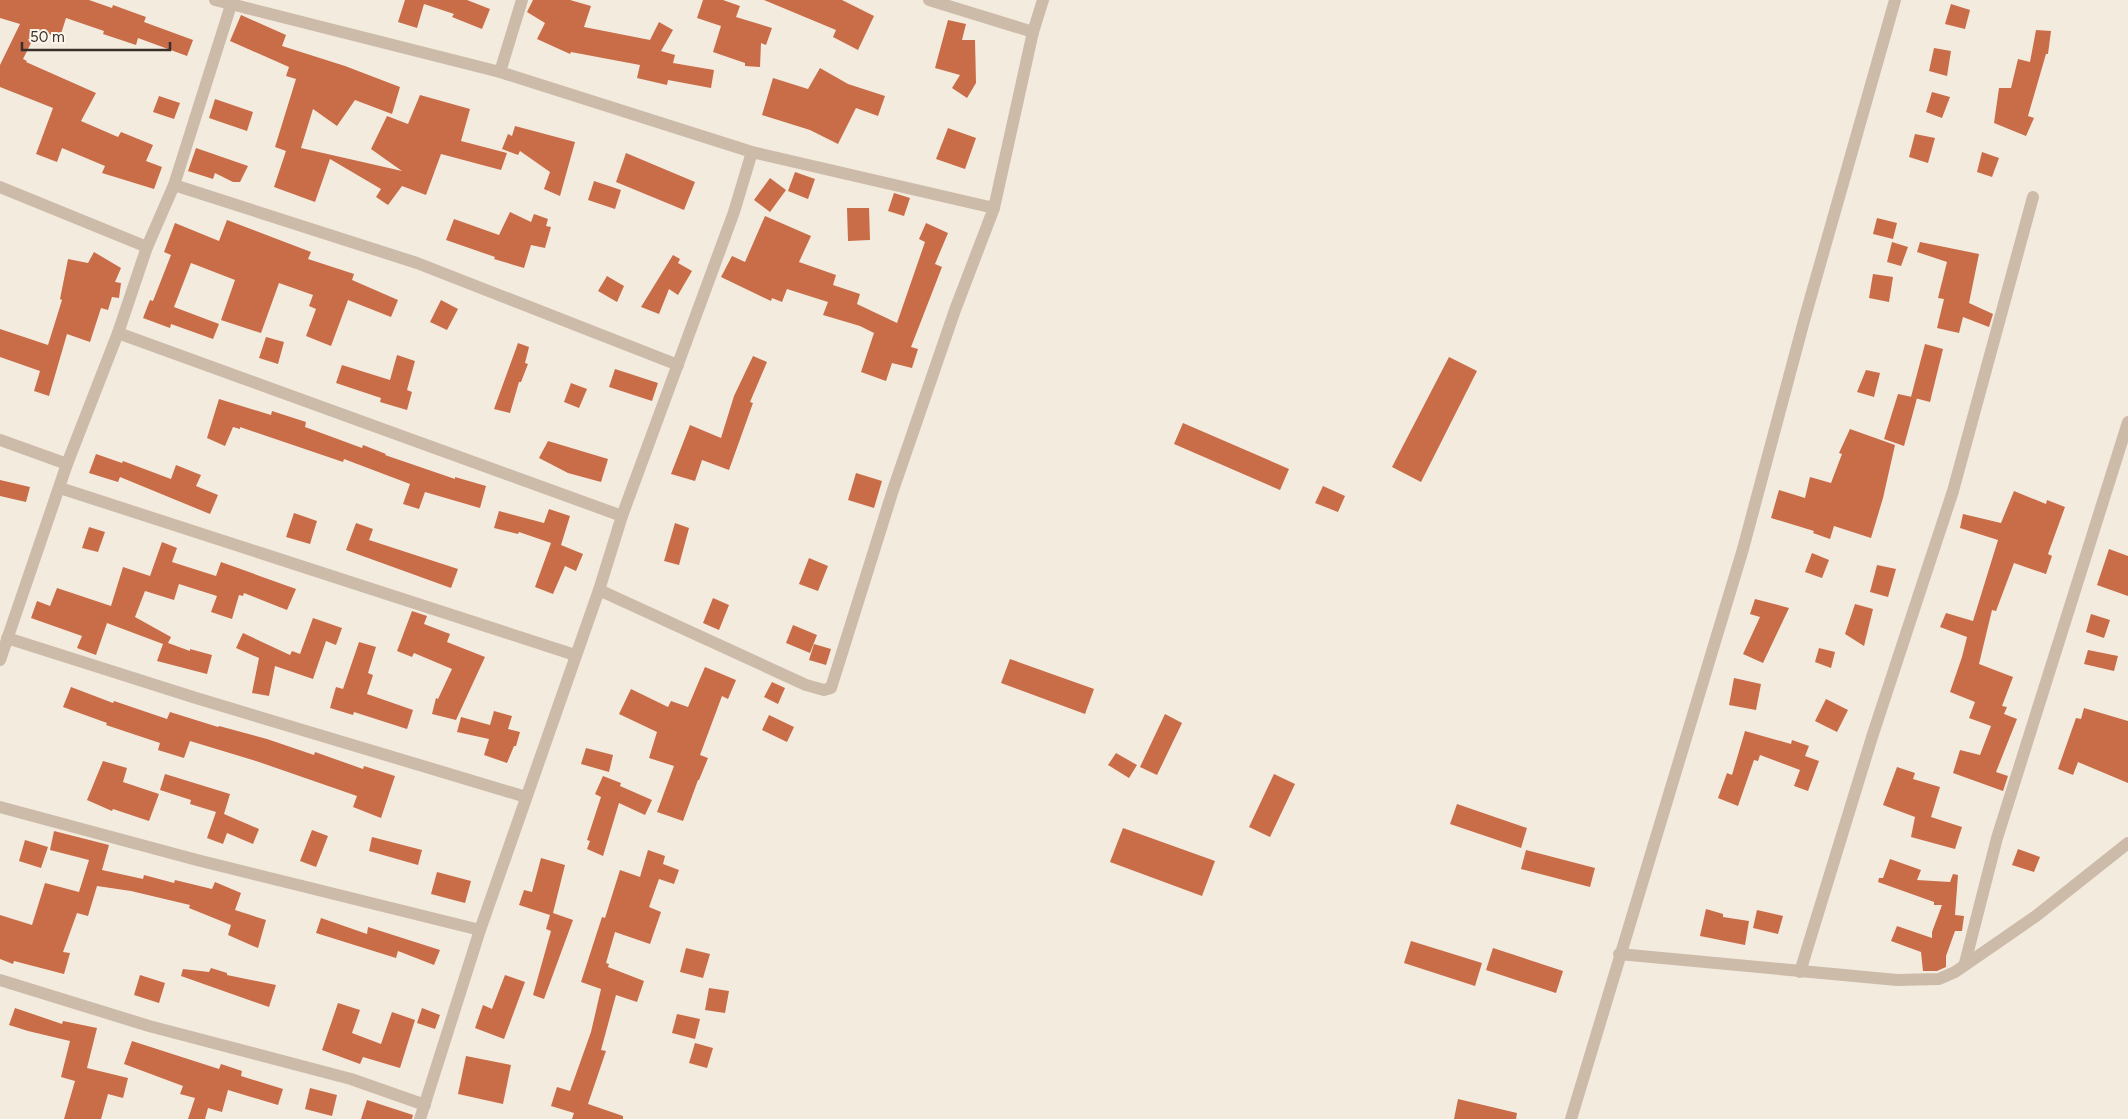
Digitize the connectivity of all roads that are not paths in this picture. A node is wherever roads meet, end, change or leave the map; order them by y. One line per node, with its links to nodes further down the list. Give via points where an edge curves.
1 (215, 0): 6 (street)
2 (522, 0): 8 (street)
3 (929, 0): 7 (street)
4 (1043, 0): 7 (street)
5 (1895, 0): 30 (street, via 1743,549)
6 (231, 5): 8 (street); 10 (street)
7 (1033, 32): 13 (street)
8 (500, 72): 9 (street)
9 (752, 152): 13 (street); 16 (street, via 734,212)
10 (174, 185): 14 (street); 16 (street, via 417,263)
11 (0, 187): 14 (street)
12 (2033, 197): 32 (street, via 1953,491 1872,737)
13 (994, 208): 22 (street, via 892,490 831,688 824,690 806,685)
14 (146, 247): 15 (street)
15 (118, 333): 19 (street); 21 (street)
16 (678, 365): 21 (street)
17 (2128, 422): 31 (street, via 1997,838)
18 (0, 440): 19 (street)
19 (68, 464): 20 (street)
20 (60, 488): 23 (street); 24 (street)
21 (622, 516): 22 (street)
22 (598, 590): 24 (street)
23 (8, 638): 25 (street); 26 (street)
24 (574, 655): 26 (street)
25 (0, 660)
26 (526, 797): 29 (street)
27 (0, 806): 29 (street, via 197,860)
28 (2128, 843): 31 (street, via 2036,916)
29 (480, 930): 34 (street)
30 (1619, 954): 32 (street); 36 (street)
31 (1965, 964): 32 (street, via 1947,976 1930,980)
32 (1800, 972)
33 (0, 980): 34 (street, via 150,1026 351,1079)
34 (425, 1106): 35 (street)
35 (420, 1119)
36 (1571, 1119)

